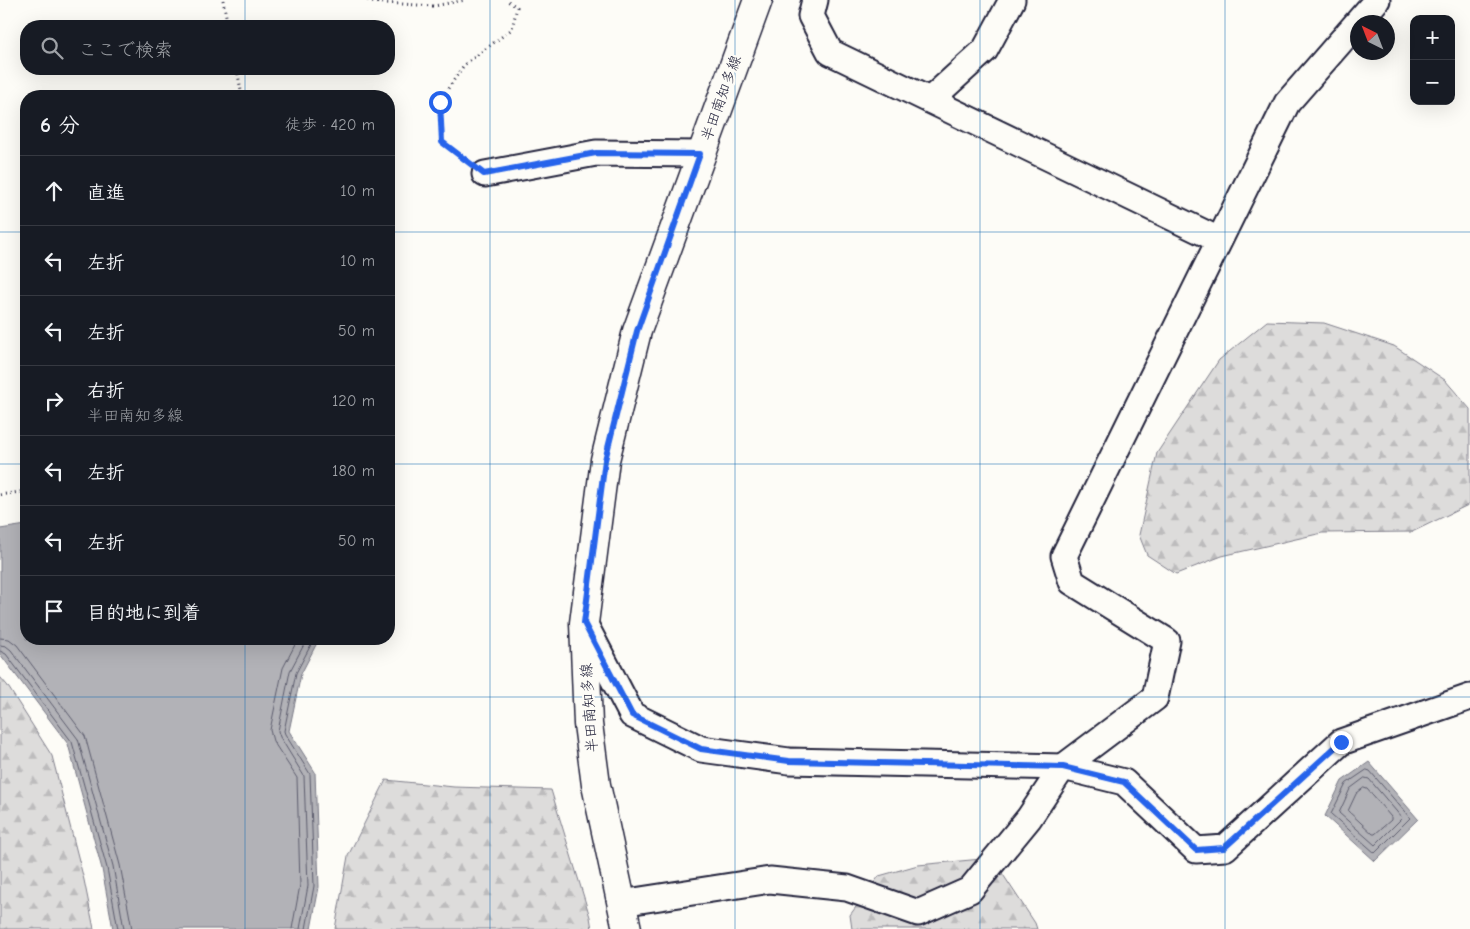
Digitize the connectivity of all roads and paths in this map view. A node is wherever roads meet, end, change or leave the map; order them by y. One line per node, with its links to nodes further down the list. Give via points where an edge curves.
1 (223, 0): 9 (path)
2 (368, 0): 3 (path, via 434,6)
3 (465, 0)
4 (506, 0): 14 (path, via 517,7 512,29 464,64 440,102 442,142)
5 (758, 0): 13 (main road, 半田南知多線)
6 (815, 0): 12 (street, via 811,16 830,52)
7 (1012, 0): 12 (street, via 985,50)
8 (1377, 0): 15 (street, via 1287,103)
9 (227, 20)
10 (238, 75): 11 (path)
11 (241, 90)
12 (930, 100): 15 (street)
13 (700, 154): 14 (street, via 596,153); 18 (main road, 半田南知多線, via 637,331 605,460)
14 (484, 174)
15 (1219, 240): 20 (street, via 1064,556 1072,582 1167,641 1156,698)
16 (20, 492): 17 (path)
17 (0, 495)
18 (584, 623): 20 (street, via 632,715 701,749 789,761); 21 (main road, 半田南知多線, via 588,724 596,785)
19 (1470, 697): 20 (street, via 1341,742 1224,848 1196,850 1124,782)
20 (1063, 767): 21 (street, via 1029,818 970,890 918,913 847,888 770,880)
21 (624, 916)

